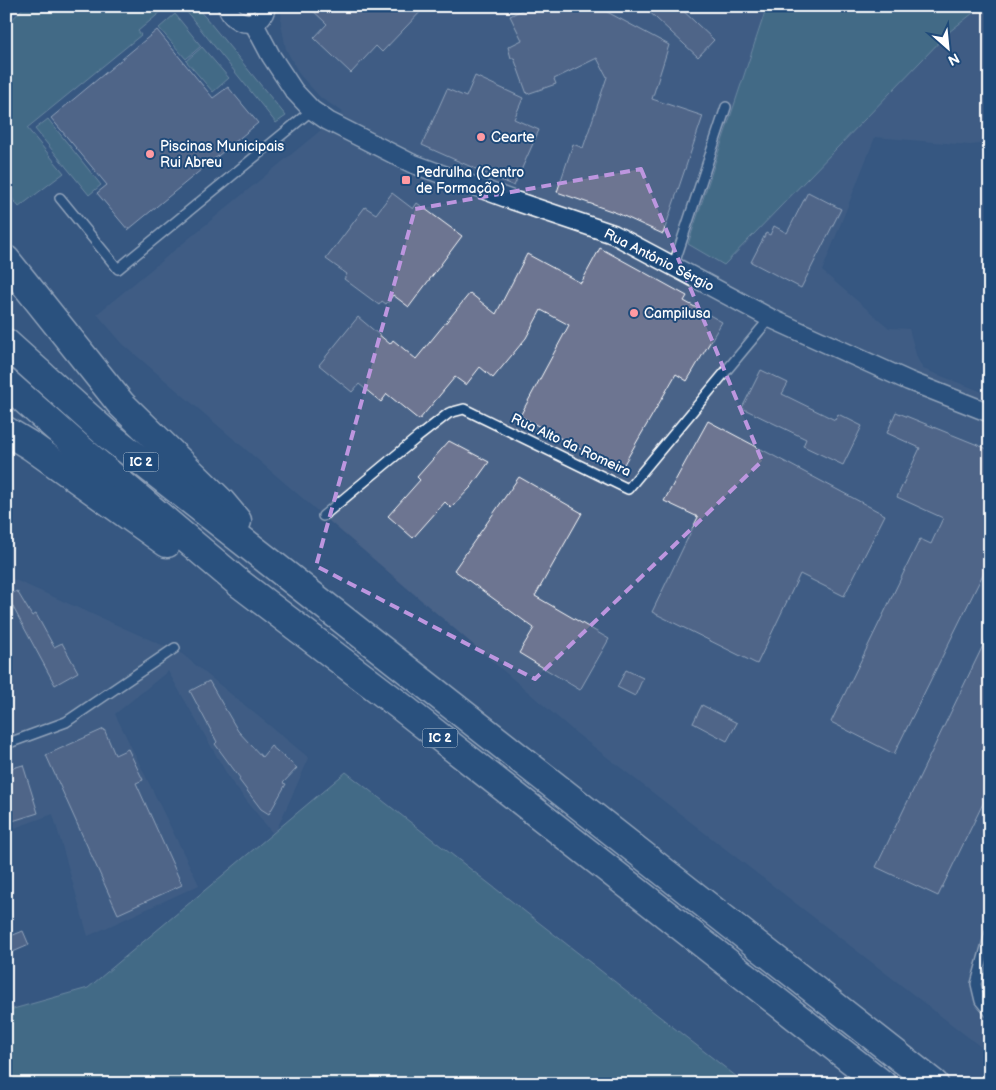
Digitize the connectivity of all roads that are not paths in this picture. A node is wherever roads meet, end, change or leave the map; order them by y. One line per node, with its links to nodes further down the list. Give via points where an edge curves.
1 (227, 6): 3 (street, via 235,20)
2 (266, 6): 3 (street, via 261,18)
3 (253, 22): 5 (street, Rua António Sérgio, via 294,92)
4 (726, 107): 8 (lane)
5 (312, 110): 6 (lane, via 118,268); 8 (street, Rua António Sérgio, via 411,163 613,234)
6 (60, 198)
7 (6, 260): 15 (highway, via 121,404 221,502)
8 (673, 266): 9 (street, Rua António Sérgio)
9 (770, 318): 12 (street, Rua António Sérgio, via 909,381); 14 (lane, Rua Alto da Romeira, via 628,489 464,409 449,413 418,436)
10 (6, 343): 15 (highway, IC 2, via 108,435)
11 (6, 383): 16 (highway, IC 2)
12 (990, 413)
13 (6, 431): 16 (highway, via 165,542)
14 (323, 516)
15 (282, 573): 22 (highway, IC 2)
16 (239, 582): 21 (highway, IC 2)
17 (175, 648): 18 (lane, via 66,722)
18 (6, 744)
19 (990, 933): 20 (lane, via 976,984 980,1002)
20 (990, 1012)
21 (882, 1084)
22 (934, 1084)

